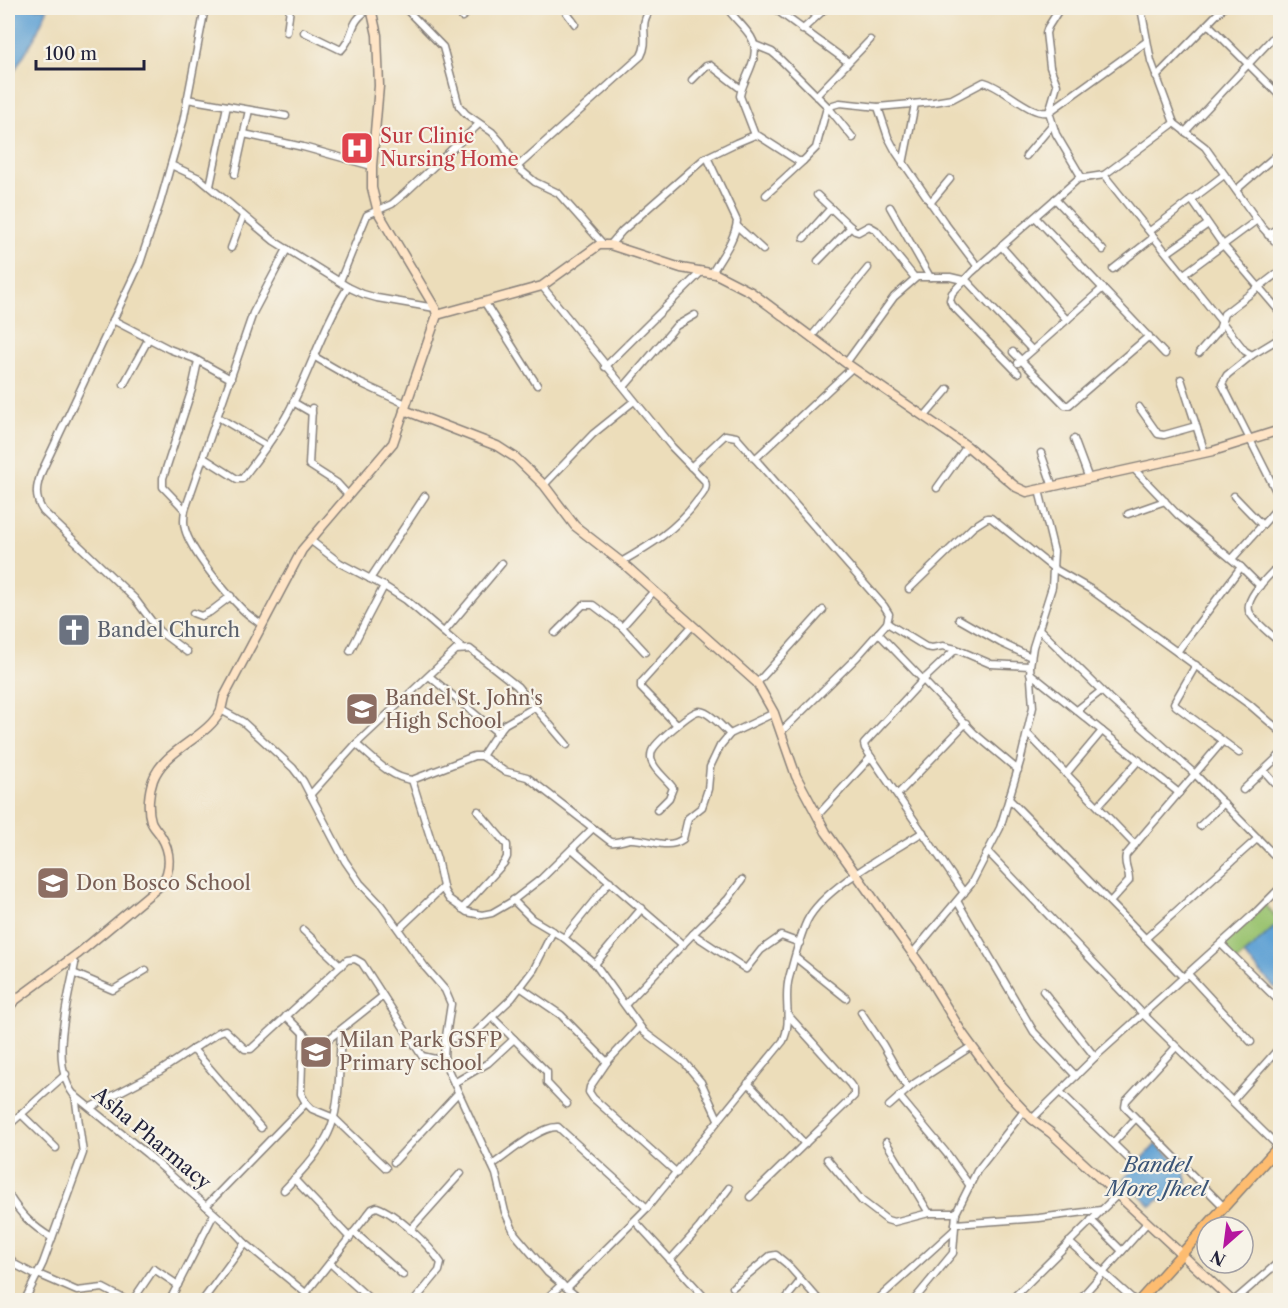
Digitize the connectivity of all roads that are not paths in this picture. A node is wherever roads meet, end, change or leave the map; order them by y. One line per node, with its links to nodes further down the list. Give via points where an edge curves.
1 (205, 8): 31 (street)
2 (290, 8): 19 (street)
3 (370, 8): 20 (street, via 358,16 341,50); 52 (street, via 377,35 379,86)
4 (405, 8): 39 (street, via 442,47 459,106)
5 (474, 8): 14 (street)
6 (563, 8): 15 (street)
7 (727, 8): 23 (street)
8 (774, 8): 17 (street)
9 (826, 8): 17 (street)
10 (1060, 8): 37 (street, via 1047,33 1050,67 1057,85)
11 (1141, 8): 22 (street)
12 (1223, 8): 16 (street)
13 (649, 9): 53 (street, via 643,24 642,56)
14 (462, 17)
15 (575, 24)
16 (1208, 24): 25 (street); 26 (street)
17 (802, 30): 24 (street)
18 (1281, 30): 25 (street)
19 (287, 32)
20 (304, 32)
21 (870, 40): 24 (street)
22 (1146, 42): 26 (street); 37 (street)
23 (755, 45): 28 (street); 29 (street, via 772,52)
24 (848, 62): 29 (street)
25 (1249, 65): 30 (street); 42 (street)
26 (1156, 77): 40 (street)
27 (692, 81): 28 (street, via 710,65)
28 (741, 89): 44 (street, via 741,100)
29 (816, 96): 35 (street)
30 (1281, 96)
31 (187, 99): 33 (street); 51 (street)
32 (915, 104): 34 (street); 37 (street, via 952,99 984,82 1036,111); 50 (street)
33 (227, 106): 36 (street); 59 (street)
34 (878, 107): 35 (street, via 840,103); 50 (street)
35 (828, 108): 45 (street); 49 (street, via 816,148)
36 (249, 110): 38 (street); 43 (street)
37 (1049, 112): 41 (street)
38 (286, 116)
39 (479, 123): 53 (street, via 501,142); 68 (street, via 405,194)
40 (1174, 123): 42 (street); 56 (street)
41 (1052, 126): 47 (street); 57 (street)
42 (1185, 132): 55 (street, via 1205,147)
43 (244, 134): 52 (street); 54 (street)
44 (755, 135): 48 (street); 49 (street)
45 (853, 138)
46 (1281, 152): 60 (street)
47 (1026, 156)
48 (707, 157): 73 (street); 79 (street)
49 (803, 161): 61 (street)
50 (903, 164): 65 (street)
51 (171, 165): 59 (street); 107 (street, via 140,263)
52 (372, 166): 68 (street)
53 (517, 167): 79 (street, via 535,182 558,193)
54 (235, 174)
55 (1224, 174): 60 (street); 64 (street)
56 (1104, 175): 57 (street); 76 (street)
57 (1082, 178): 63 (street)
58 (950, 179): 65 (street)
59 (210, 186): 69 (street)
60 (1236, 190): 71 (street)
61 (766, 195)
62 (817, 195): 67 (street)
63 (1055, 199): 70 (street); 86 (street)
64 (1191, 199): 72 (street); 76 (street)
65 (930, 203): 89 (street)
66 (890, 207): 95 (street)
67 (831, 208): 75 (street); 78 (street)
68 (378, 212): 98 (street, via 367,215 363,222); 104 (street)
69 (243, 216): 83 (street); 84 (street)
70 (1035, 217): 81 (street); 102 (street)
71 (1257, 220): 77 (street); 80 (street)
72 (1208, 224): 80 (street); 87 (street)
73 (736, 226): 85 (street); 93 (street)
74 (1281, 226): 77 (street)
75 (850, 227): 88 (street); 96 (street, via 858,232 869,226 876,230)
76 (1152, 234): 87 (street); 91 (street)
77 (1268, 235): 82 (street)
78 (804, 238)
79 (607, 245): 93 (street); 99 (street, via 599,245)
80 (1223, 245): 94 (street); 101 (street)
81 (1001, 246): 89 (street); 108 (street)
82 (1281, 247)
83 (231, 248)
84 (287, 249): 98 (street); 127 (street, via 253,313)
85 (763, 250)
86 (1103, 250)
87 (1167, 254): 94 (street)
88 (818, 261)
89 (978, 267): 97 (street)
90 (868, 268): 112 (street)
91 (1113, 269)
92 (1281, 271): 101 (street)
93 (707, 272): 112 (street, via 751,292); 124 (street)
94 (1184, 274): 109 (street)
95 (930, 277): 96 (street); 97 (street)
96 (915, 278): 123 (street, via 894,297)
97 (964, 280): 115 (street); 125 (street, via 952,293 952,305)
98 (340, 281): 100 (street)
99 (542, 286): 103 (street); 124 (street)
100 (348, 287): 104 (street); 120 (street, via 331,316)
101 (1258, 287): 105 (street); 109 (street)
102 (1103, 288): 108 (street); 111 (street)
103 (485, 303): 104 (street); 130 (street)
104 (436, 311): 135 (street)
105 (1281, 312)
106 (695, 315): 131 (street, via 676,326)
107 (113, 320): 113 (street); 193 (street, via 42,471 37,501 135,599 159,631)
108 (1067, 320): 115 (street)
109 (1221, 320): 117 (street, via 1219,330); 119 (street)
110 (1281, 328): 114 (street)
111 (1149, 336): 118 (street); 122 (street, via 1069,405)
112 (811, 337): 123 (street)
113 (149, 338): 121 (street); 129 (street)
114 (1280, 338): 119 (street)
115 (1032, 350): 122 (street)
116 (1013, 352): 122 (street)
117 (1199, 353)
118 (1165, 354)
119 (1252, 355): 142 (street, via 1222,384)
120 (315, 357): 134 (street); 135 (street)
121 (198, 361): 127 (street); 162 (street, via 163,478 163,487)
122 (1020, 361): 125 (street)
123 (849, 366): 138 (street); 148 (street)
124 (605, 367): 131 (street)
125 (1012, 368): 126 (street)
126 (1018, 374)
127 (231, 379): 137 (street)
128 (1182, 379): 139 (street)
129 (124, 384)
130 (537, 385)
131 (624, 387): 133 (street)
132 (948, 389): 138 (street)
133 (634, 401): 149 (street); 152 (street, via 593,434)
134 (293, 402): 143 (street); 156 (street, via 312,410 309,465)
135 (405, 407): 152 (street, via 497,446); 156 (street, via 393,443)
136 (1138, 407): 139 (street, via 1158,434)
137 (218, 417): 143 (street); 147 (street)
138 (924, 417): 144 (street)
139 (1196, 426): 146 (street)
140 (1281, 430): 142 (street)
141 (1074, 439): 151 (street)
142 (1249, 440): 146 (street); 159 (street)
143 (267, 446): 147 (street, via 242,479)
144 (967, 446): 154 (street); 155 (street, via 1016,487 1027,492)
145 (1041, 453): 153 (street)
146 (1205, 453): 150 (street)
147 (204, 458): 162 (street)
148 (754, 459): 149 (street, via 736,437 725,435); 181 (street, via 884,606 889,614)
149 (691, 467): 167 (street, via 707,485 705,491 685,518 659,540)
150 (1134, 469): 151 (street); 160 (street)
151 (1089, 479): 153 (street)
152 (544, 485): 167 (street, via 575,525)
153 (1053, 487): 155 (street)
154 (938, 488)
155 (1039, 490): 171 (street, via 1054,551)
156 (348, 495): 165 (street)
157 (425, 496): 172 (street)
158 (1234, 496): 164 (street)
159 (1281, 499)
160 (1165, 501): 163 (street); 166 (street)
161 (1281, 505): 164 (street)
162 (185, 510): 177 (street, via 185,531 195,550)
163 (1128, 514)
164 (1262, 525): 166 (street)
165 (310, 540): 172 (street); 182 (street)
166 (1232, 559): 170 (street)
167 (621, 562): 176 (street)
168 (502, 563): 186 (street)
169 (1281, 564): 174 (street)
170 (1241, 567): 174 (street); 195 (street)
171 (1053, 568): 175 (street, via 987,518); 185 (street, via 1052,587); 195 (street, via 1090,589)
172 (370, 579): 173 (street)
173 (384, 586): 186 (street); 192 (street)
174 (1260, 586): 189 (street, via 1248,604 1250,612)
175 (909, 589)
176 (654, 591): 183 (street); 184 (street)
177 (231, 596): 179 (street, via 210,612 201,616); 182 (street)
178 (824, 610): 201 (street)
179 (193, 613)
180 (959, 619): 196 (street)
181 (887, 623): 188 (street); 191 (street, via 926,647)
182 (262, 625): 204 (street)
183 (693, 625): 201 (street); 208 (street, via 641,683 641,688)
184 (622, 627): 187 (street, via 589,604 583,605); 194 (street)
185 (1039, 629): 196 (street); 202 (street)
186 (444, 632): 190 (street)
187 (555, 633)
188 (878, 633): 200 (street); 211 (street)
189 (1281, 643)
190 (463, 649): 199 (street, via 456,650); 203 (street, via 479,655 517,686)
191 (956, 649): 198 (street, via 991,664); 200 (street)
192 (350, 651)
193 (187, 652)
194 (645, 652)
195 (1177, 652): 197 (street)
196 (1031, 657): 198 (street)
197 (1196, 665): 210 (street); 215 (street, via 1174,703)
198 (1030, 670): 205 (street); 213 (street, via 1033,707)
199 (429, 676): 212 (street); 216 (street)
200 (923, 680): 207 (street); 221 (street, via 868,738 864,744)
201 (758, 683): 206 (street)
202 (1101, 691): 205 (street); 226 (street)
203 (535, 707): 212 (street, via 505,724); 217 (street)
204 (221, 710): 232 (street, via 243,722 283,757); 269 (street, via 168,758 153,779 149,814 165,844 169,864 162,885)
205 (1077, 710): 209 (street)
206 (774, 713): 211 (street); 214 (street)
207 (966, 723): 223 (street); 231 (street)
208 (677, 725): 214 (street, via 699,711); 236 (street, via 650,755 673,788)
209 (1102, 731): 222 (street); 225 (street)
210 (1281, 731)
211 (781, 732): 238 (street, via 796,776)
212 (498, 733): 220 (street)
213 (1027, 733): 223 (street); 225 (street)
214 (730, 734): 240 (street, via 713,758 702,807 688,818 683,839 663,845 633,839 616,843)
215 (1222, 742): 218 (street); 226 (street)
216 (356, 744): 227 (street, via 393,774); 232 (street)
217 (567, 745)
218 (1239, 753)
219 (1281, 755): 224 (street)
220 (482, 756): 227 (street); 240 (street, via 504,771 527,777)
221 (871, 757): 231 (street); 238 (street)
222 (1139, 760): 230 (street); 235 (street)
223 (1018, 770): 233 (street)
224 (1264, 771): 228 (street); 229 (street)
225 (1066, 774): 235 (street)
226 (1195, 774): 230 (street); 234 (street)
227 (412, 780): 250 (street)
228 (1281, 789)
229 (1244, 790)
230 (1179, 793): 243 (street)
231 (898, 794): 241 (street)
232 (310, 795): 258 (street, via 345,861)
233 (1009, 799): 245 (street); 255 (street)
234 (1224, 803): 239 (street); 242 (street)
235 (1098, 806): 243 (street)
236 (657, 810)
237 (478, 811): 257 (street, via 508,850 504,863)
238 (817, 816): 247 (street)
239 (1200, 826)
240 (593, 828): 244 (street)
241 (922, 832): 247 (street); 252 (street)
242 (1258, 838): 246 (street); 263 (street)
243 (1135, 845): 255 (street, via 1124,861 1129,881)
244 (572, 849): 249 (street); 253 (street)
245 (988, 852): 252 (street); 284 (street)
246 (1281, 861)
247 (856, 874): 264 (street, via 820,902); 267 (street)
248 (742, 880): 261 (street, via 729,899)
249 (610, 881): 256 (street); 262 (street)
250 (443, 887): 257 (street, via 449,899); 258 (street)
251 (1281, 888): 265 (street)
252 (964, 893): 254 (street)
253 (513, 900): 257 (street, via 482,915); 260 (street)
254 (957, 901): 267 (street); 301 (street, via 1034,1032)
255 (1110, 902): 263 (street)
256 (642, 908): 266 (street); 270 (street)
257 (462, 909)
258 (399, 929): 291 (street, via 449,999 451,1014)
259 (303, 930): 271 (street)
260 (553, 932): 262 (street); 275 (street)
261 (693, 934): 264 (street, via 746,969 761,950 781,936); 266 (street)
262 (564, 938): 270 (street)
263 (1145, 939): 274 (street)
264 (800, 943): 268 (street)
265 (1221, 944): 274 (street); 279 (street)
266 (683, 945): 280 (street)
267 (912, 954): 293 (street)
268 (796, 958): 278 (street); 283 (street, via 789,980)
269 (71, 959): 273 (street, Asha Pharmacy, via 75,964); 281 (street)
270 (595, 964): 280 (street)
271 (341, 966): 277 (street, via 347,960 358,960); 285 (street)
272 (146, 970): 273 (street, via 112,990)
273 (73, 973): 300 (street, Asha Pharmacy, via 60,1044)
274 (1186, 976): 284 (street); 292 (street)
275 (520, 987): 286 (street); 299 (street, via 561,1015)
276 (1043, 991): 298 (street)
277 (383, 996): 288 (street); 297 (street, via 422,1056)
278 (846, 998)
279 (1281, 1002)
280 (625, 1005): 287 (street)
281 (8, 1009)
282 (861, 1012): 304 (street)
283 (788, 1014): 303 (street, via 789,1026 783,1041); 324 (street, via 854,1090 854,1096)
284 (1143, 1014): 294 (street); 298 (street)
285 (286, 1016): 289 (street); 296 (street, via 251,1049 244,1049 225,1030)
286 (492, 1017): 290 (street); 291 (street, via 468,1037)
287 (640, 1027): 299 (street); 317 (street, via 684,1062 700,1082)
288 (340, 1031): 289 (street, via 320,1046); 316 (street)
289 (303, 1033): 310 (street, via 301,1094)
290 (514, 1039): 302 (street, via 488,1063); 311 (street, via 547,1072 547,1083)
291 (445, 1040): 297 (street)
292 (1251, 1042)
293 (972, 1046): 304 (street); 314 (street)
294 (1176, 1047): 309 (street); 319 (street, via 1125,1101)
295 (1281, 1047): 309 (street)
296 (193, 1049): 313 (street); 321 (street)
297 (444, 1056): 302 (street)
298 (1095, 1057): 301 (street)
299 (607, 1062): 333 (street, via 590,1087 592,1098)
300 (66, 1074): 307 (street, Asha Pharmacy); 315 (street)
301 (1076, 1076): 305 (street)
302 (454, 1083): 306 (street)
303 (748, 1083): 317 (street); 324 (street)
304 (908, 1089): 308 (street)
305 (1060, 1092): 318 (street); 323 (street)
306 (458, 1093): 329 (street); 330 (street)
307 (74, 1095): 313 (street, Asha Pharmacy); 354 (street, via 83,1153)
308 (899, 1096): 312 (street); 335 (street)
309 (1232, 1101): 325 (street)
310 (306, 1103): 316 (street); 341 (street)
311 (567, 1104)
312 (889, 1106)
313 (91, 1107): 341 (street, Asha Pharmacy)
314 (1024, 1111): 318 (street); 335 (street, via 977,1171)
315 (21, 1114): 320 (street); 326 (street)
316 (334, 1118): 331 (street); 334 (street, via 305,1168)
317 (718, 1119): 333 (street)
318 (1032, 1119): 339 (street)
319 (1135, 1119): 323 (street); 342 (street)
320 (8, 1126)
321 (261, 1128)
322 (886, 1142): 345 (street)
323 (1113, 1143): 328 (street)
324 (806, 1144): 340 (street)
325 (1280, 1146): 342 (main road)
326 (56, 1148)
327 (827, 1159): 345 (street, via 861,1201 887,1220 894,1222)
328 (1129, 1159)
329 (394, 1162)
330 (492, 1166): 343 (street, via 540,1132 558,1127); 368 (street, via 515,1234)
331 (386, 1168)
332 (461, 1173): 352 (street)
333 (677, 1173): 343 (street)
334 (294, 1179): 337 (street); 353 (street)
335 (970, 1186): 346 (street)
336 (729, 1188): 360 (street)
337 (284, 1190)
338 (8, 1194): 354 (street, via 30,1224)
339 (1117, 1195): 344 (street); 350 (street)
340 (750, 1197)
341 (206, 1206): 347 (street, Asha Pharmacy)
342 (1224, 1207): 358 (main road)
343 (647, 1208): 349 (street)
344 (1101, 1210): 348 (street); 351 (street)
345 (929, 1212): 346 (street)
346 (956, 1213): 351 (street)
347 (214, 1214): 356 (street, Asha Pharmacy); 367 (street)
348 (1091, 1220): 355 (street); 357 (street)
349 (635, 1221): 360 (street); 368 (street)
350 (1147, 1223): 357 (street); 358 (street)
351 (954, 1227): 384 (street); 385 (street, via 953,1253)
352 (410, 1230): 353 (street, via 377,1207); 378 (street, via 441,1263)
353 (352, 1235): 362 (street); 365 (street)
354 (52, 1238): 364 (street)
355 (1069, 1242): 363 (street); 386 (street)
356 (245, 1243): 370 (street, Asha Pharmacy); 375 (street)
357 (1122, 1251): 363 (street)
358 (1181, 1255): 389 (main road); 390 (street)
359 (8, 1256): 364 (street, via 16,1265)
360 (670, 1260): 381 (street)
361 (1281, 1261): 390 (street)
362 (330, 1263): 370 (street); 377 (street)
363 (1103, 1272): 387 (street); 388 (street)
364 (37, 1275): 371 (street); 372 (street, via 77,1290 103,1288)
365 (403, 1275)
366 (801, 1280): 369 (street, via 776,1255); 382 (street); 383 (street)
367 (178, 1285): 373 (street, via 154,1269); 374 (street)
368 (564, 1286): 379 (street); 380 (street)
369 (733, 1287)
370 (306, 1293): 376 (street, Asha Pharmacy)
371 (25, 1300)
372 (126, 1300)
373 (133, 1300)
374 (170, 1300)
375 (203, 1300)
376 (314, 1300)
377 (371, 1300)
378 (415, 1300)
379 (544, 1300)
380 (581, 1300)
381 (707, 1300)
382 (785, 1300)
383 (819, 1300)
384 (877, 1300)
385 (914, 1300)
386 (1011, 1300)
387 (1079, 1300)
388 (1134, 1300)
389 (1140, 1300)
390 (1233, 1300)

